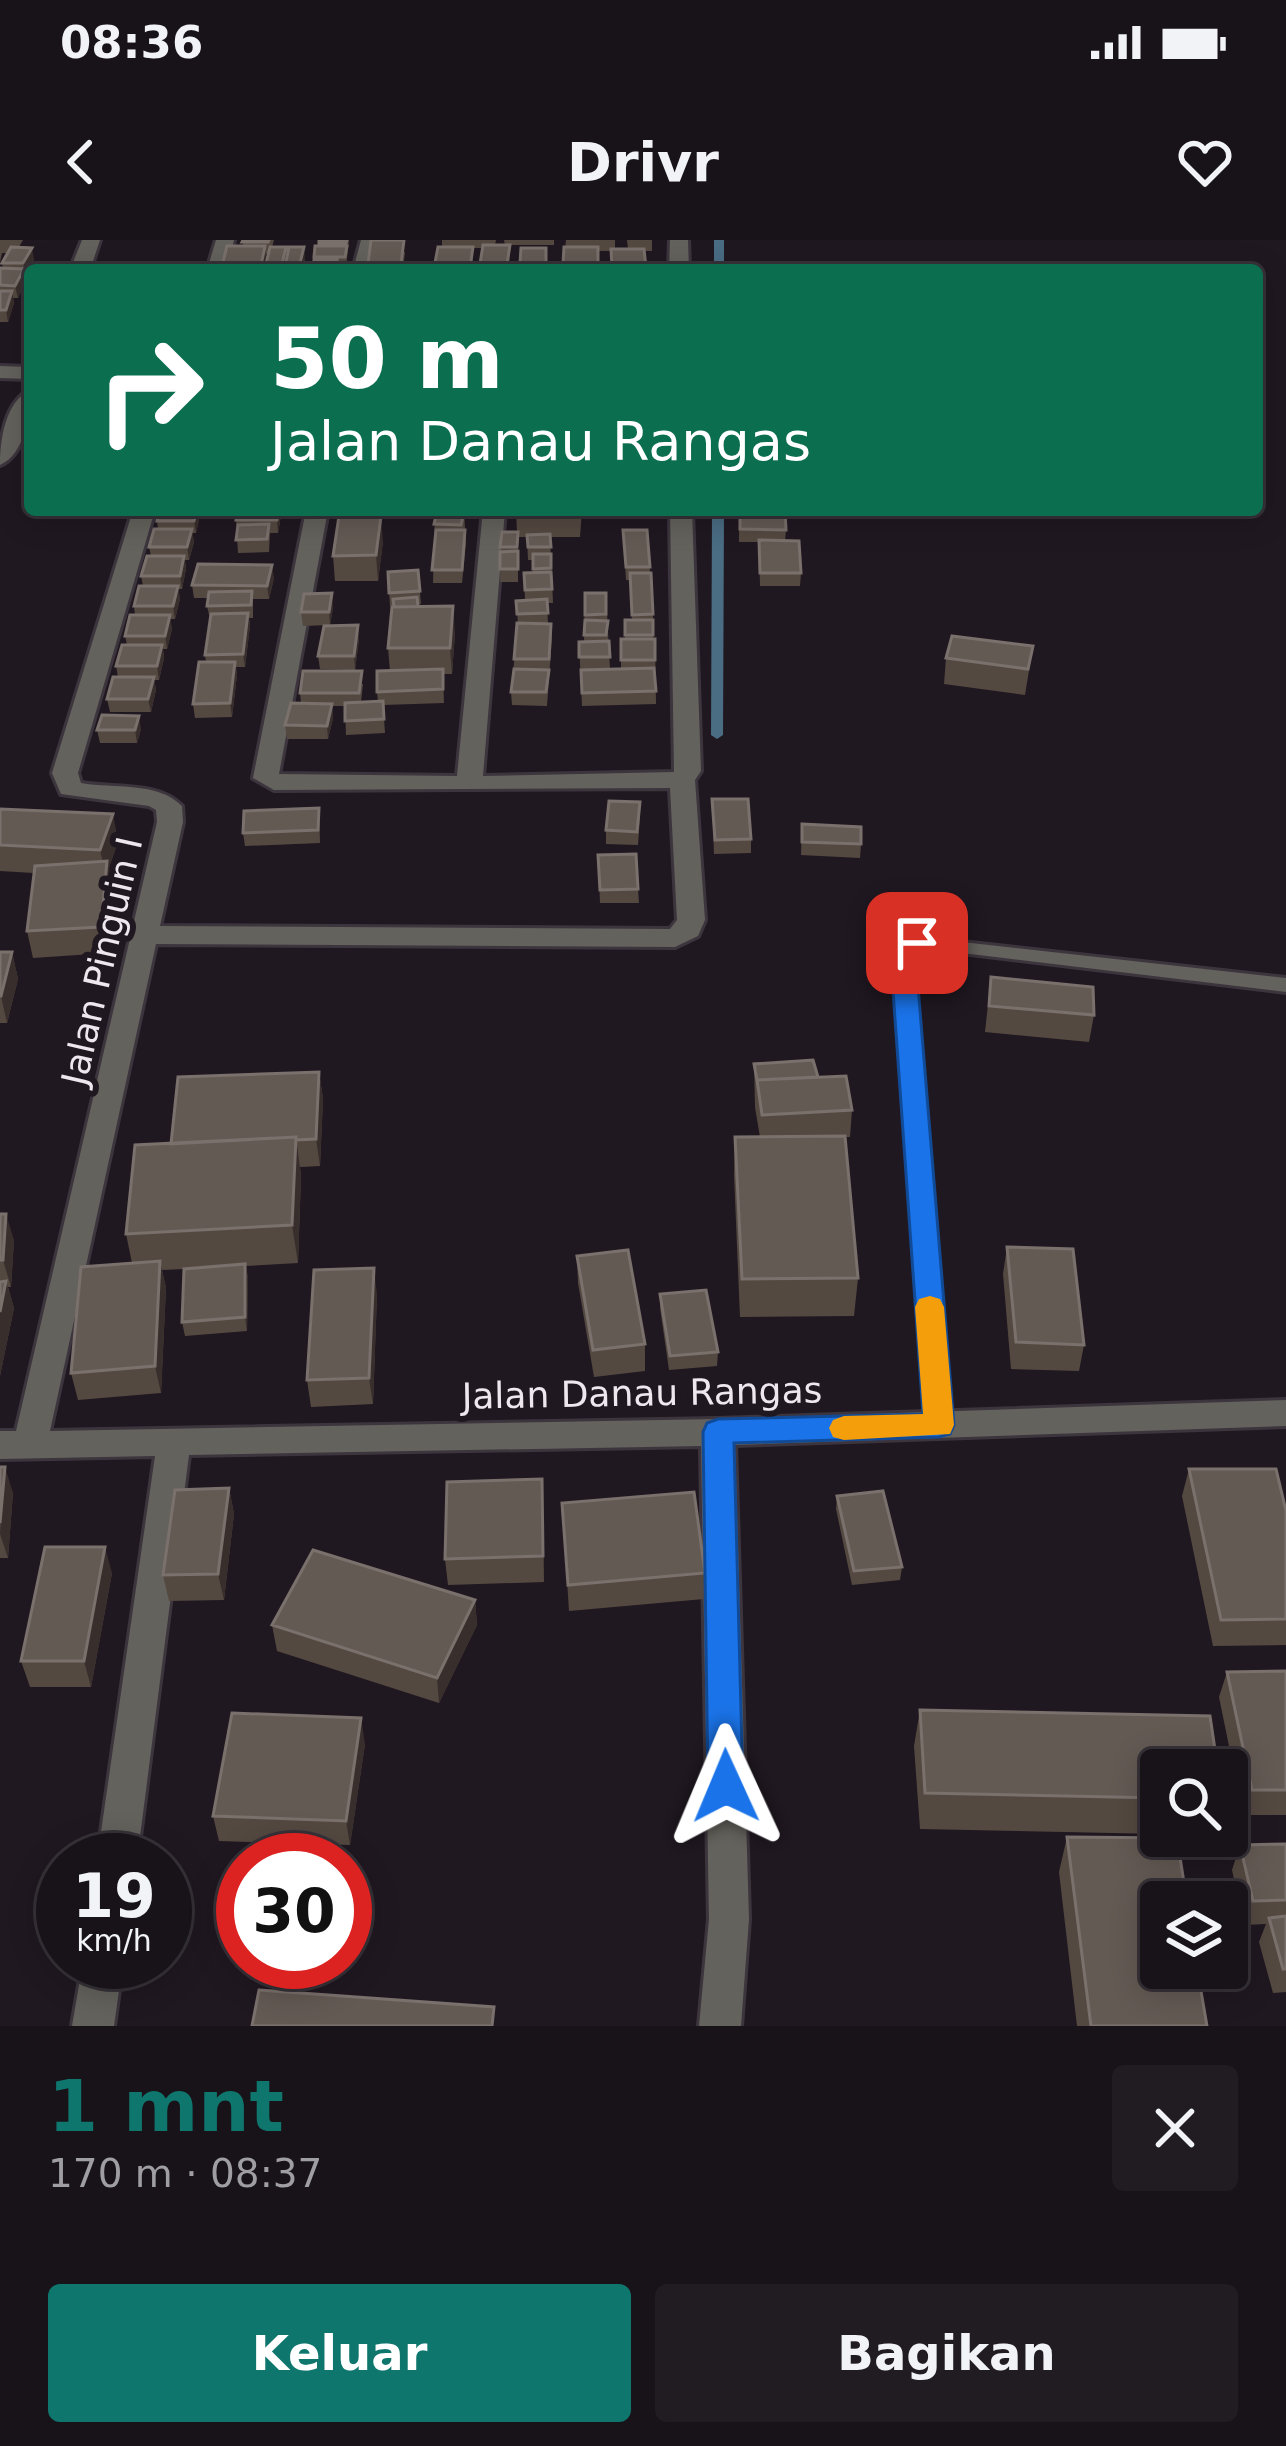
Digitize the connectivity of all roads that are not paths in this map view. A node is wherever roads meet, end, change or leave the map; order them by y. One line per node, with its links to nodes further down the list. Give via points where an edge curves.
1 (24, 409): 2 (street)
2 (0, 459)
3 (142, 516): 9 (street, Jalan Pinguin I, via 65,773 70,788 87,794 157,798 169,806)
4 (315, 516): 8 (street, via 266,778)
5 (493, 516): 8 (street)
6 (681, 516): 7 (street, via 688,771)
7 (682, 780): 8 (street); 9 (street, via 692,920 675,938)
8 (469, 784)
9 (144, 935): 15 (street, Jalan Pinguin I)
10 (1286, 985): 12 (lane, via 954,946 917,943 907,950)
11 (1286, 1413): 12 (street, Jalan Danau Rangas)
12 (939, 1425): 13 (street, Jalan Danau Rangas)
13 (718, 1432): 14 (street, Jalan Danau Rangas); 19 (street, via 729,1919)
14 (174, 1440): 15 (street, Jalan Danau Rangas); 16 (street)
15 (15, 1444)
16 (121, 1833)
17 (99, 1989): 18 (street)
18 (93, 2026)
19 (720, 2026)

